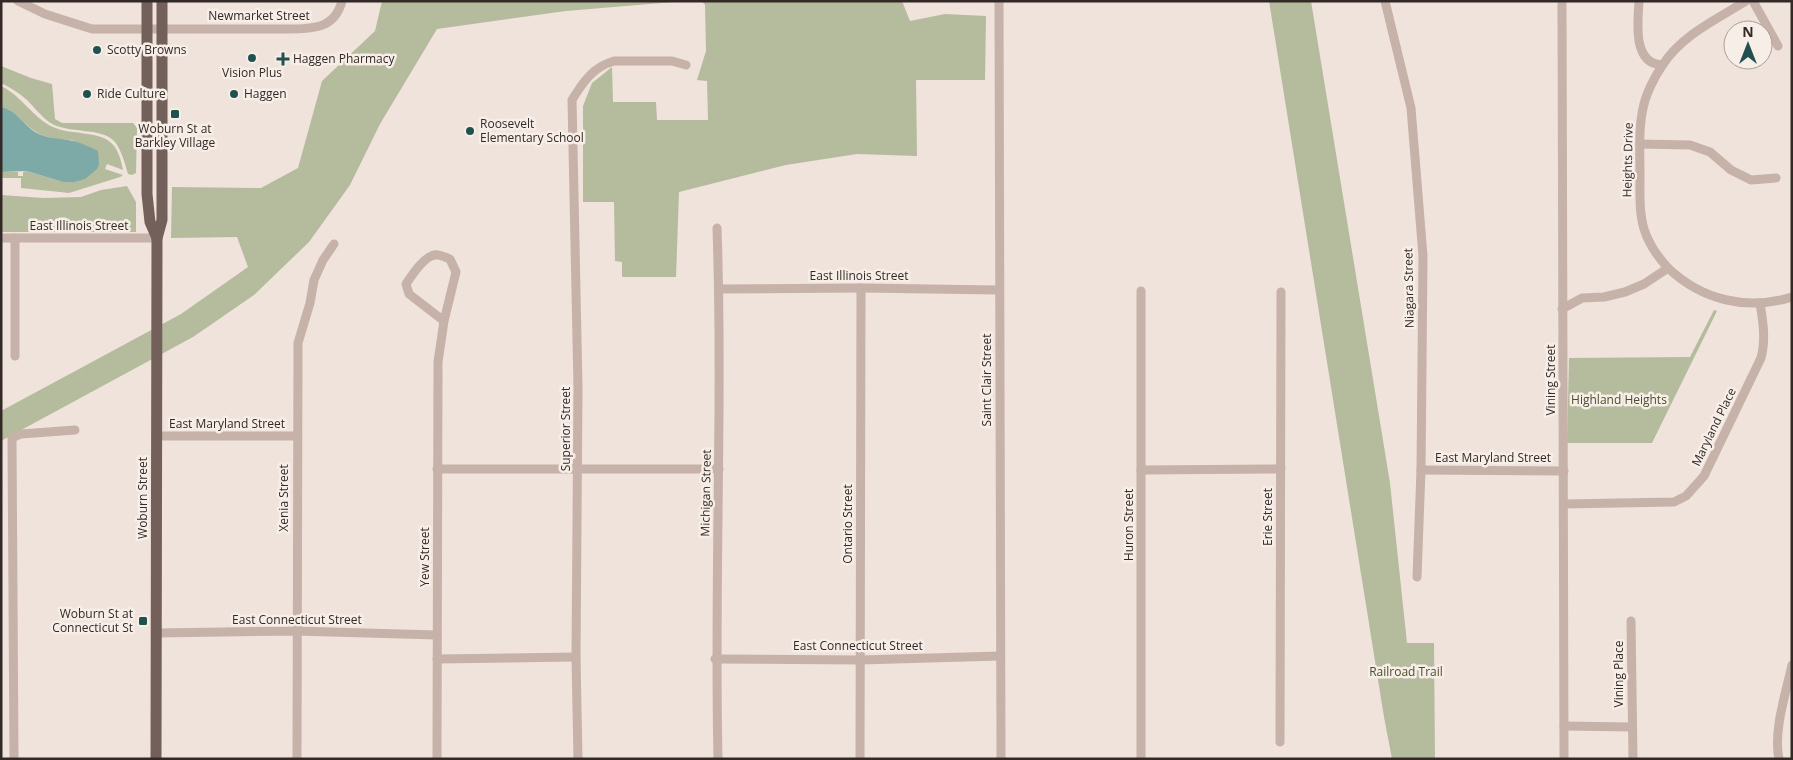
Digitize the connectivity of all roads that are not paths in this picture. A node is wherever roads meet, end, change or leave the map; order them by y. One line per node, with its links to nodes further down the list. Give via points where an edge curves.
1 (18, 1): 11 (street, Newmarket Street, via 82,27)
2 (147, 1): 11 (main road, Woburn Street)
3 (162, 1): 12 (main road, Woburn Street)
4 (342, 1): 12 (street, Newmarket Street, via 333,19 312,29)
5 (999, 1): 26 (street, Saint Clair Street)
6 (1386, 1): 42 (street, Niagara Street, via 1411,108 1421,236)
7 (1562, 1): 31 (street, Vining Street)
8 (1639, 1): 15 (street, via 1640,48 1650,60)
9 (1746, 1): 15 (street, Heights Drive, via 1695,32)
10 (1753, 1): 13 (street)
11 (147, 29): 12 (street, Newmarket Street); 21 (main road, Woburn Street, via 147,194 150,222)
12 (162, 29): 21 (main road, Woburn Street, via 162,220)
13 (1778, 46)
14 (686, 65): 38 (street, Superior Street, via 672,61 614,61 592,72 572,100)
15 (1662, 65): 16 (street, Heights Drive, via 1644,102)
16 (1640, 144): 17 (street, via 1690,145 1710,152 1731,170 1751,180); 23 (street, Heights Drive, via 1644,228 1657,257)
17 (1776, 178)
18 (717, 228): 25 (street, Michigan Street)
19 (1, 238): 20 (street, East Illinois Street)
20 (15, 238): 21 (street, East Illinois Street); 33 (street)
21 (157, 238): 35 (main road, Woburn Street)
22 (334, 244): 36 (street, Xenia Street, via 314,280 298,343)
23 (1668, 268): 30 (street, Heights Drive, via 1693,288 1714,297); 31 (street, via 1625,292 1582,298)
24 (861, 288): 25 (street, East Illinois Street); 26 (street, East Illinois Street); 54 (street, Ontario Street)
25 (719, 290): 39 (street, Michigan Street)
26 (999, 290): 50 (street, Saint Clair Street)
27 (1141, 291): 41 (street, Huron Street)
28 (1281, 292): 40 (street, Erie Street)
29 (1792, 297): 30 (street, Heights Drive)
30 (1760, 303): 44 (street, Maryland Place, via 1764,329 1761,358 1704,476 1686,496 1674,502)
31 (1562, 309): 43 (street, Vining Street)
32 (444, 321): 32 (street, via 456,272 450,259 437,254 429,256 406,284 408,294); 37 (street, Yew Street, via 439,355)
33 (15, 356)
34 (75, 430): 59 (street, via 21,434 12,438)
35 (157, 436): 36 (street, East Maryland Street); 48 (main road, Woburn Street)
36 (297, 436): 47 (street, Xenia Street)
37 (438, 469): 38 (street); 49 (street, Yew Street)
38 (579, 469): 39 (street); 51 (street, Superior Street)
39 (719, 469): 52 (street, Michigan Street)
40 (1281, 469): 41 (street); 58 (street, Erie Street)
41 (1142, 470): 67 (street, Huron Street)
42 (1421, 470): 43 (street, East Maryland Street); 45 (street, Niagara Street)
43 (1564, 471): 44 (street, Vining Street)
44 (1564, 504): 56 (street, Vining Street)
45 (1417, 577)
46 (1631, 621): 57 (street, Vining Place)
47 (296, 631): 48 (street, East Connecticut Street); 49 (street, East Connecticut Street); 61 (street, Xenia Street)
48 (157, 633): 60 (main road, Woburn Street)
49 (438, 635): 53 (street, Yew Street)
50 (1000, 656): 54 (street, East Connecticut Street); 66 (street, Saint Clair Street)
51 (576, 657): 53 (street); 63 (street, Superior Street)
52 (716, 658): 54 (street, East Connecticut Street); 64 (street, Michigan Street)
53 (438, 659): 62 (street, Yew Street)
54 (860, 660): 65 (street, Ontario Street)
55 (1792, 665): 70 (street, via 1778,730)
56 (1564, 726): 57 (street); 68 (street, Vining Street)
57 (1632, 727): 69 (street, Vining Place)
58 (1280, 742)
59 (14, 759)
60 (156, 759)
61 (297, 759)
62 (438, 759)
63 (578, 759)
64 (718, 759)
65 (860, 759)
66 (1001, 759)
67 (1141, 759)
68 (1564, 759)
69 (1633, 759)
70 (1779, 759)

